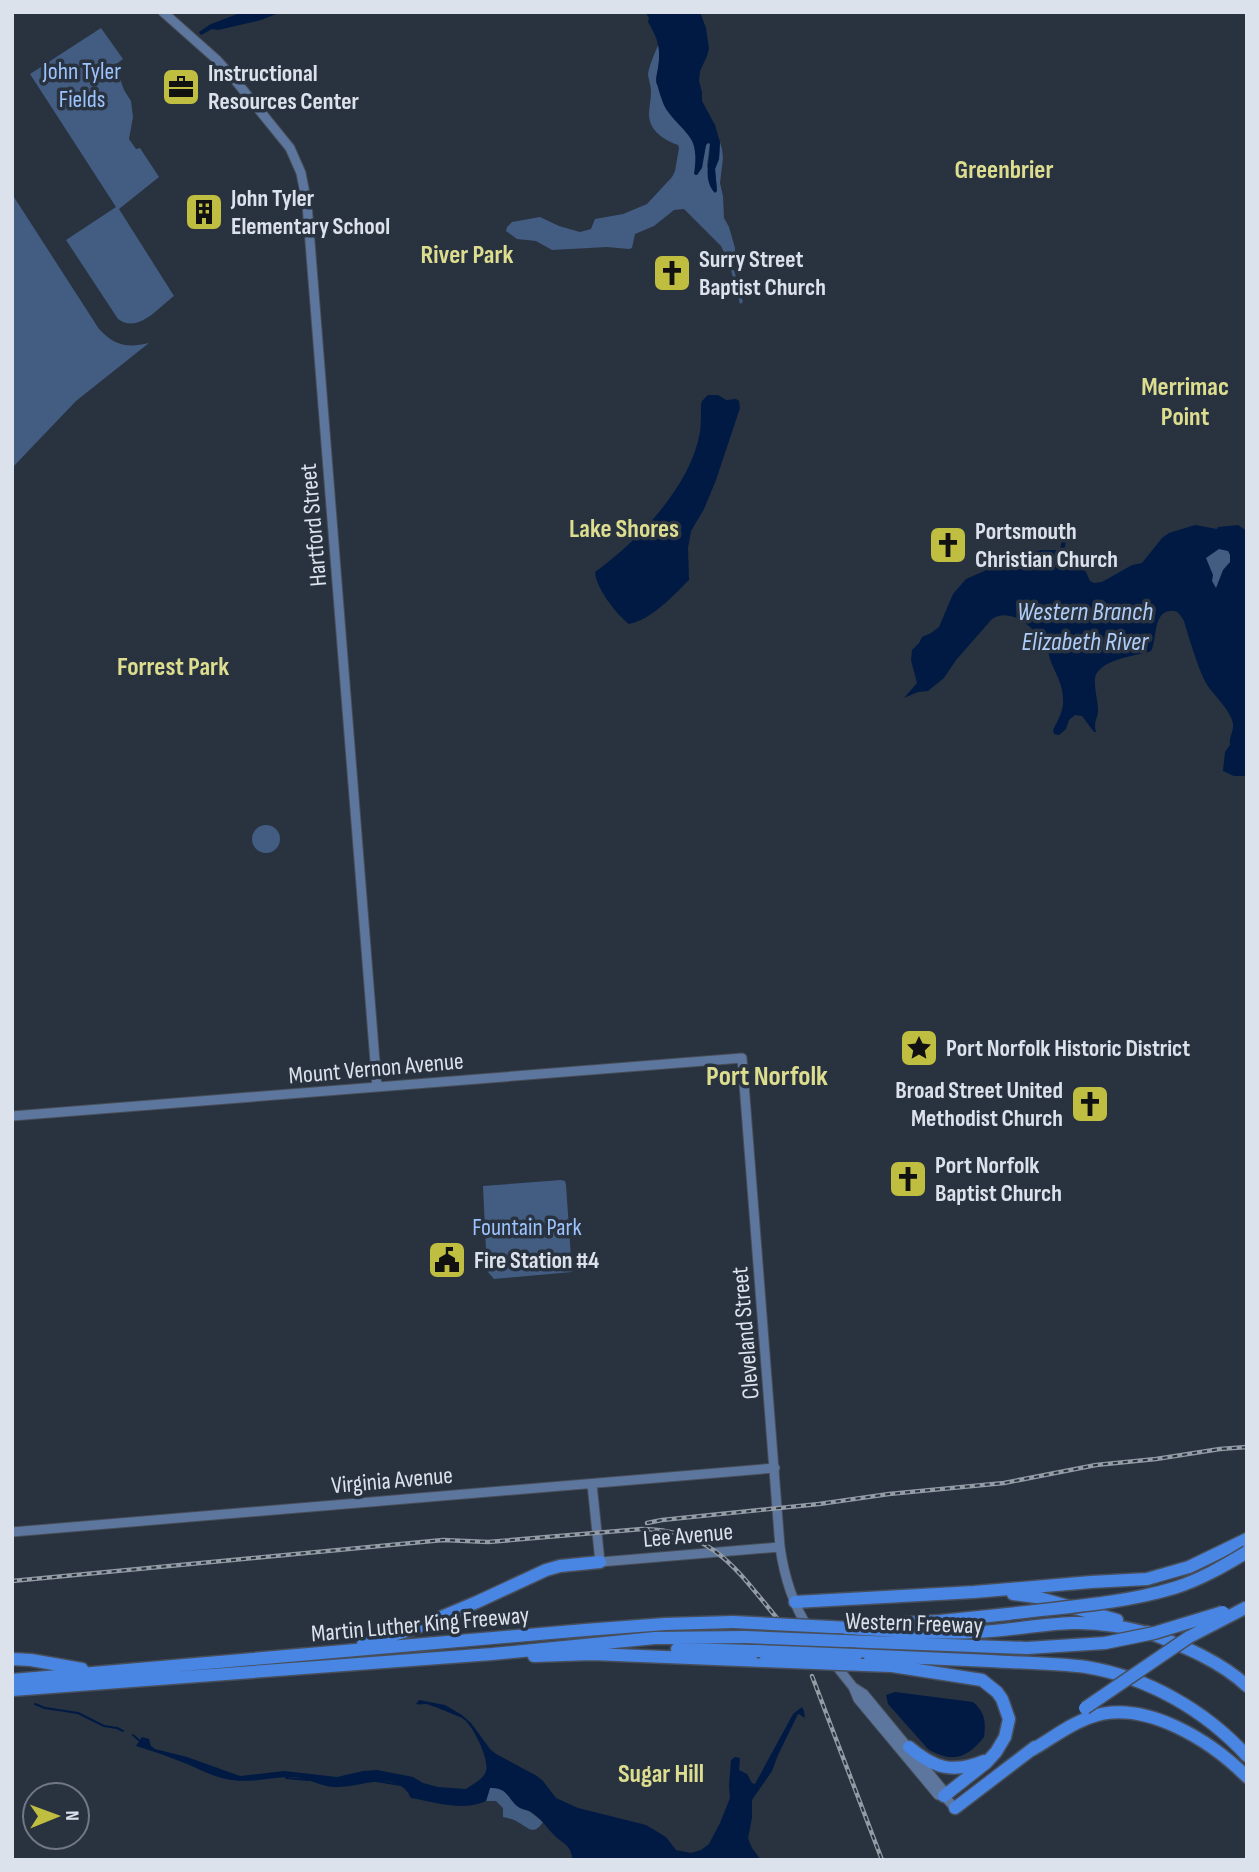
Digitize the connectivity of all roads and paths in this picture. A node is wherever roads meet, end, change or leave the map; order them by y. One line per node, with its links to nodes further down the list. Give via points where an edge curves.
1 (163, 12): 3 (street, Hartford Street, via 236,80 289,148 304,185)
2 (742, 1058): 3 (street, Mount Vernon Avenue); 5 (street, Cleveland Street)
3 (377, 1087): 4 (street, Mount Vernon Avenue)
4 (12, 1116)
5 (775, 1468): 6 (street, Virginia Avenue); 9 (street, Cleveland Street)
6 (592, 1483): 7 (street, Virginia Avenue); 11 (street)
7 (12, 1532)
8 (1247, 1539): 12 (highway, via 1208,1559 1147,1580)
9 (780, 1547): 11 (street, Lee Avenue); 13 (street, Cleveland Street)
10 (1247, 1552): 15 (highway, Western Freeway, bridge, via 1175,1588 1114,1601 940,1621)
11 (600, 1562): 18 (highway, via 546,1570 413,1629)
12 (974, 1592): 13 (highway); 16 (highway, via 1036,1597)
13 (795, 1602): 26 (street, Cleveland Street, via 813,1636)
14 (1247, 1605): 17 (highway, Western Freeway, bridge, via 1144,1636 1027,1648 745,1637); 29 (highway, bridge, via 1189,1637)
15 (832, 1627): 16 (highway, via 954,1633 1092,1623); 18 (highway, Martin Luther King Freeway, bridge, via 665,1624)
16 (1158, 1636): 25 (highway, via 1197,1653)
17 (575, 1645): 19 (highway, Martin Luther King Freeway); 20 (highway)
18 (323, 1654): 23 (highway, Martin Luther King Freeway)
19 (492, 1654): 20 (highway); 27 (highway, Martin Luther King Freeway)
20 (761, 1656): 22 (highway, bridge)
21 (12, 1659): 23 (highway)
22 (860, 1660): 30 (highway, via 1058,1664 1102,1671 1174,1698 1212,1723); 31 (highway, via 982,1680 989,1685 1002,1699 1009,1718 1005,1737)
23 (120, 1671): 24 (highway, Martin Luther King Freeway)
24 (12, 1680)
25 (1247, 1686)
26 (853, 1687): 28 (street); 33 (street, via 938,1795)
27 (12, 1693)
28 (909, 1747): 31 (highway, via 925,1761 944,1768 971,1766); 33 (street)
29 (1030, 1751): 32 (highway, via 1089,1717 1133,1713 1189,1735); 34 (highway)
30 (1247, 1756)
31 (990, 1758): 33 (highway)
32 (1247, 1777)
33 (944, 1796): 34 (street)
34 (955, 1808)

